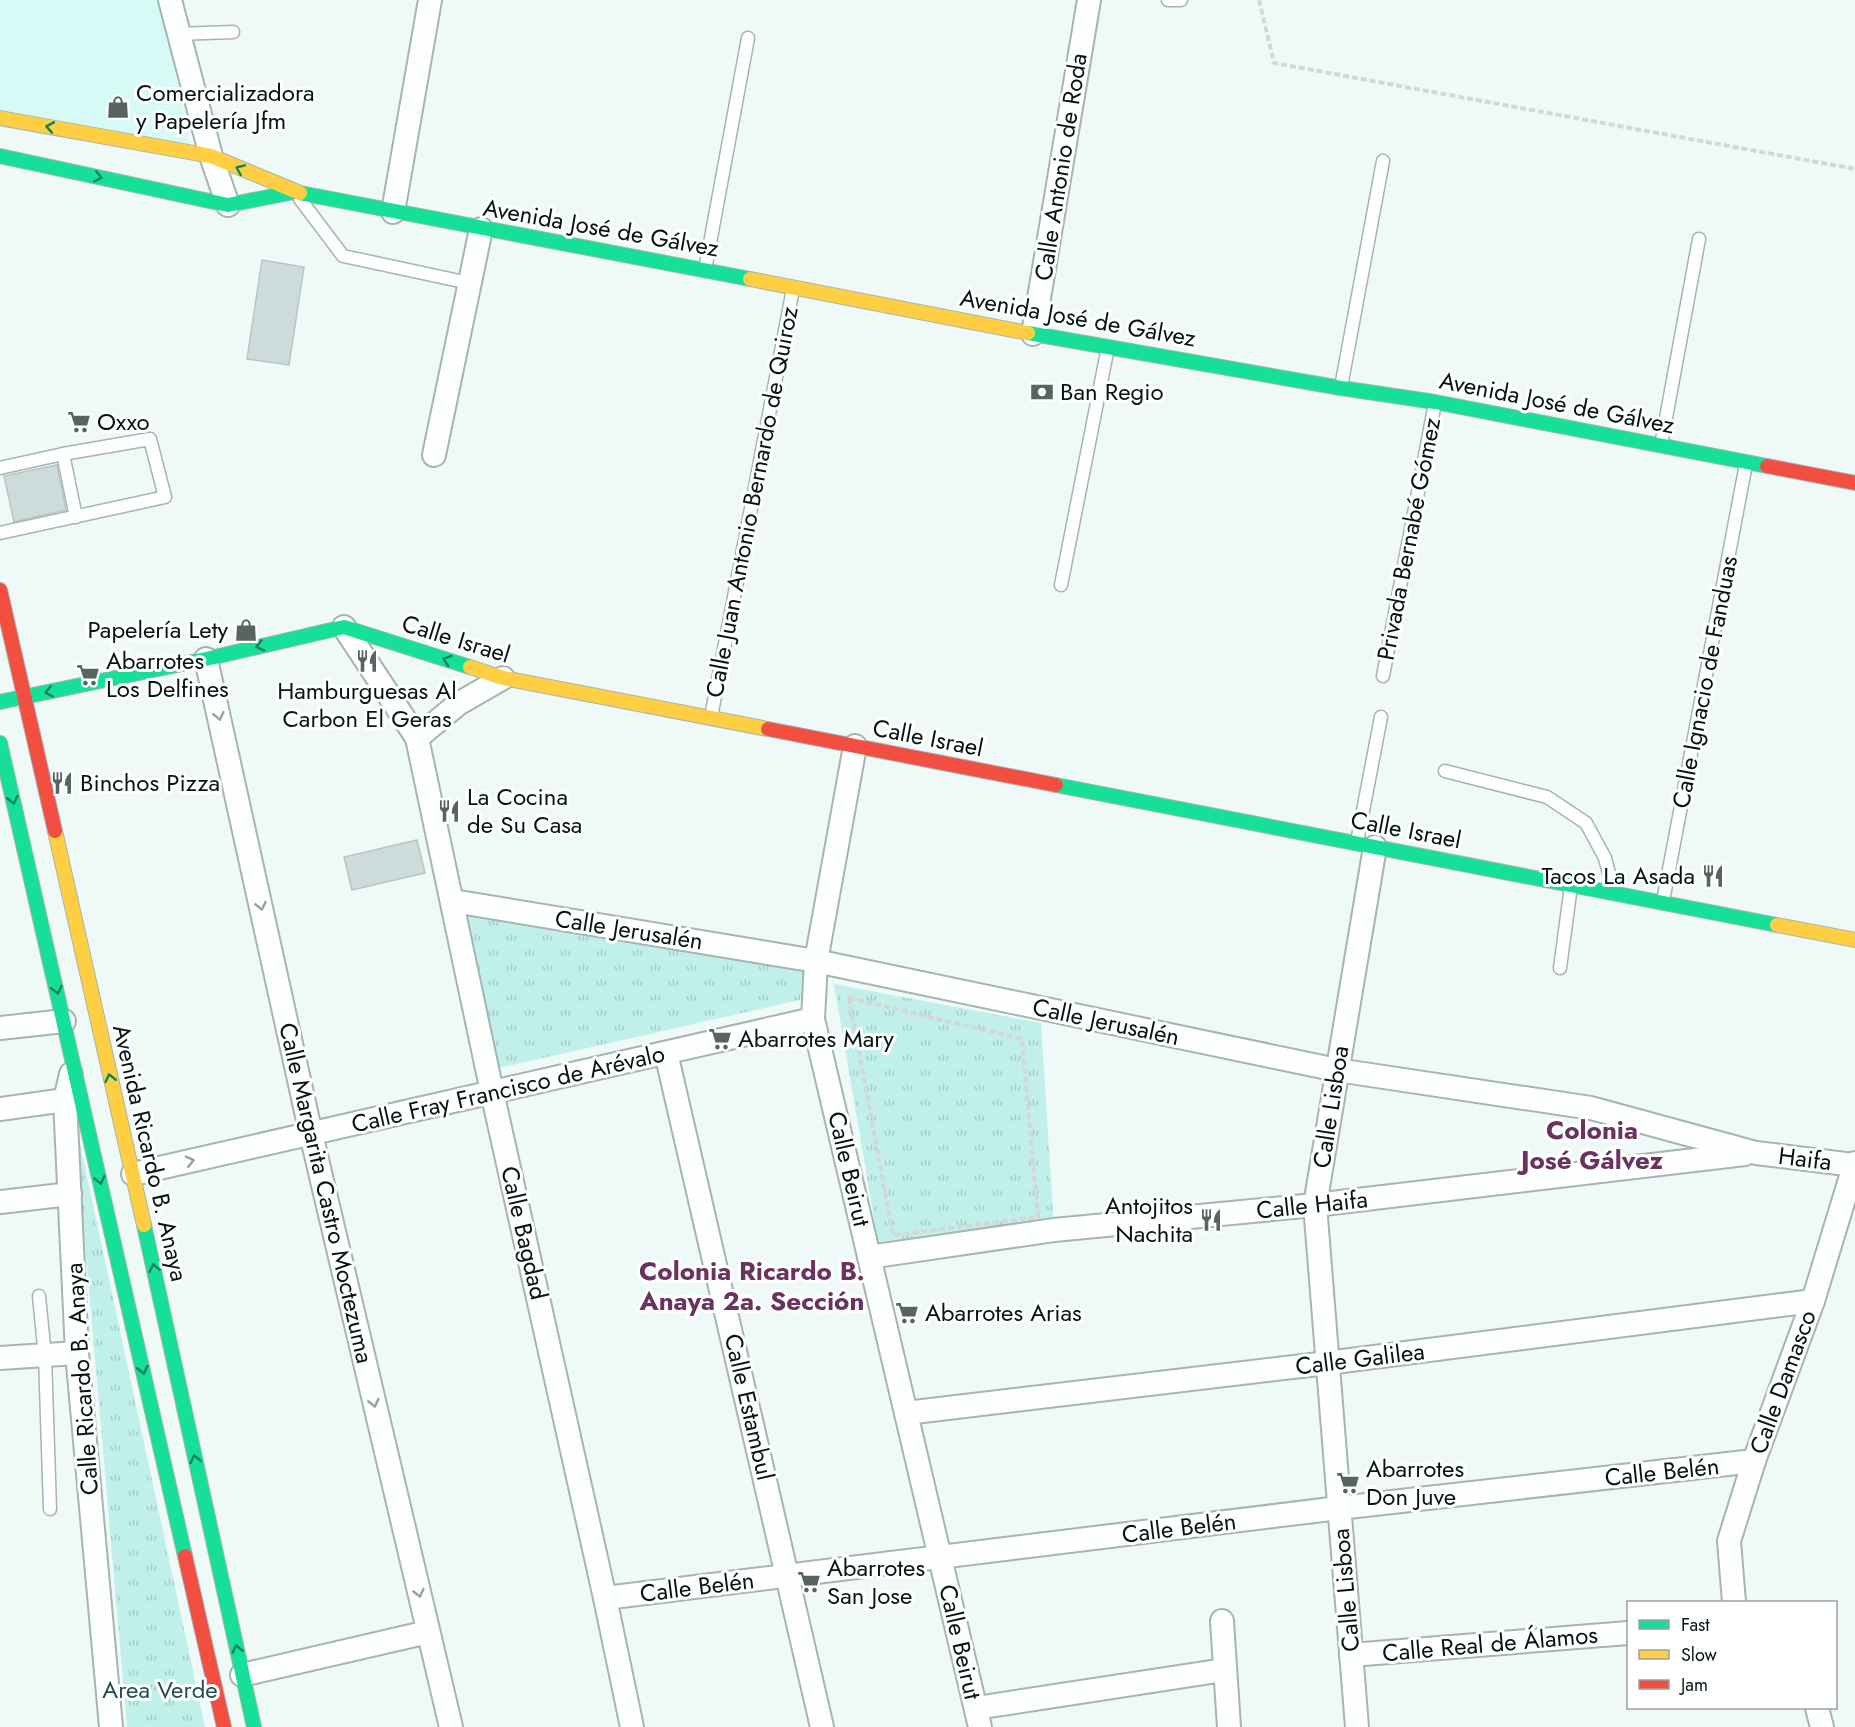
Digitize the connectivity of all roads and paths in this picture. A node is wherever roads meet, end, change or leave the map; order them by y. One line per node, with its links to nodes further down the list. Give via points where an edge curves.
1 (171, 0): 8 (street)
2 (430, 0): 17 (street)
3 (1089, 0): 23 (street, Calle Antonio de Roda)
4 (1168, 0): 5 (lane)
5 (1181, 0)
6 (1259, 0): 14 (path, via 1274,63)
7 (233, 32): 8 (lane)
8 (178, 34): 12 (street)
9 (748, 38): 20 (lane)
10 (0, 118): 12 (main road, Avenida José de Gálvez, one-way to 10)
11 (0, 156): 16 (main road, Avenida José de Gálvez, one-way to 16)
12 (211, 156): 15 (main road, Avenida José de Gálvez, one-way to 12); 16 (street)
13 (1383, 161): 25 (lane)
14 (1855, 169)
15 (294, 192): 16 (main road, Avenida José de Gálvez); 17 (main road, Avenida José de Gálvez); 21 (lane, via 343,256)
16 (228, 205)
17 (393, 212): 18 (main road, Avenida José de Gálvez)
18 (481, 229): 20 (main road, Avenida José de Gálvez); 21 (street)
19 (1699, 239): 27 (lane)
20 (705, 270): 22 (main road, Avenida José de Gálvez)
21 (469, 283): 29 (street)
22 (794, 287): 23 (main road, Avenida José de Gálvez); 44 (lane, Calle Juan Antonio Bernardo de Quiroz)
23 (1033, 334): 24 (main road, Avenida José de Gálvez)
24 (1109, 346): 25 (main road, Avenida José de Gálvez); 35 (lane)
25 (1341, 388): 26 (main road, Avenida José de Gálvez)
26 (1435, 402): 27 (main road, Avenida José de Gálvez); 39 (lane, Privada Bernabé Gómez)
27 (1661, 445): 30 (main road, Avenida José de Gálvez)
28 (63, 454): 31 (lane); 33 (lane); 33 (lane, via 150,439 165,497)
29 (434, 454)
30 (1746, 461): 32 (main road, Avenida José de Gálvez); 53 (lane, Calle Ignacio de Fanduas)
31 (0, 468)
32 (1855, 483)
33 (76, 517): 34 (lane)
34 (0, 533)
35 (1061, 585)
36 (0, 590): 41 (main road, Avenida Ricardo B. Anaya)
37 (344, 627): 38 (main road, one-way to 38); 40 (main road, Calle Israel, one-way to 37); 45 (street, Calle Bagdad)
38 (206, 659): 41 (main road, one-way to 41); 67 (street, Calle Margarita Castro Moctezuma, one-way to 67)
39 (1383, 676)
40 (503, 678): 44 (main road, Calle Israel); 45 (street, via 458,704)
41 (23, 698): 42 (main road); 61 (main road, Avenida Ricardo B. Anaya)
42 (0, 702)
43 (1381, 717): 49 (lane)
44 (711, 718): 47 (main road, Calle Israel)
45 (417, 738): 52 (street, Calle Bagdad)
46 (0, 743): 58 (main road, one-way to 58)
47 (855, 746): 49 (main road, Calle Israel); 55 (street, Calle Beirut)
48 (1445, 771): 51 (lane, via 1547,797 1586,824 1605,858)
49 (1366, 845): 50 (main road, Calle Israel); 63 (street, Calle Lisboa)
50 (1571, 885): 51 (main road, Calle Israel); 56 (lane)
51 (1615, 893): 53 (main road, Calle Israel)
52 (453, 901): 55 (street, Calle Jerusalén); 64 (street, Calle Bagdad)
53 (1663, 902): 54 (main road, Calle Israel)
54 (1855, 940)
55 (816, 961): 57 (street, Calle Beirut); 63 (street, Calle Jerusalén)
56 (1560, 968)
57 (813, 1019): 60 (street, Calle Fray Francisco de Arévalo); 75 (street, Calle Beirut)
58 (64, 1021): 59 (street); 62 (main road)
59 (0, 1028)
60 (666, 1053): 64 (street, Calle Fray Francisco de Arévalo); 87 (street, Calle Estambul)
61 (105, 1056): 62 (street); 70 (main road, Avenida Ricardo B. Anaya, one-way to 61)
62 (74, 1063): 65 (street, Calle Ricardo B. Anaya); 99 (main road, one-way to 99)
63 (1337, 1070): 68 (street, Calle Jerusalén, via 1591,1108); 73 (street, Calle Lisboa)
64 (492, 1092): 67 (street, Calle Fray Francisco de Arévalo); 88 (street, Calle Bagdad)
65 (65, 1101): 66 (street); 71 (street, Calle Ricardo B. Anaya)
66 (0, 1109)
67 (311, 1134): 70 (street, Calle Fray Francisco de Arévalo, one-way to 67); 91 (street, Calle Margarita Castro Moctezuma, one-way to 91)
68 (1756, 1153): 69 (street, Haifa); 73 (street, Calle Haifa)
69 (1855, 1164): 77 (street, Calle Damasco)
70 (133, 1174): 95 (main road, Avenida Ricardo B. Anaya, one-way to 70)
71 (70, 1194): 72 (street); 78 (street, Calle Ricardo B. Anaya)
72 (0, 1202)
73 (1315, 1205): 75 (street, Calle Haifa, via 1054,1230); 81 (street, Calle Lisboa)
74 (892, 1235): 74 (path, via 851,1009 849,998 1022,1039 1038,1216)
75 (870, 1257): 82 (street, Calle Beirut)
76 (39, 1296): 79 (lane)
77 (1813, 1301): 81 (street, Calle Galilea); 83 (street, Calle Damasco)
78 (77, 1353): 79 (street); 98 (street, Calle Ricardo B. Anaya)
79 (45, 1356): 80 (street); 85 (lane)
80 (0, 1359)
81 (1327, 1363): 82 (street, Calle Galilea); 84 (street, Calle Lisboa)
82 (906, 1413): 86 (street, Calle Beirut)
83 (1754, 1461): 84 (street, Calle Belén); 89 (street, Calle Damasco, via 1729,1541)
84 (1339, 1508): 86 (street, Calle Belén); 93 (street, Calle Lisboa)
85 (50, 1509)
86 (940, 1557): 87 (street, Calle Belén); 97 (street, Calle Beirut)
87 (789, 1576): 88 (street, Calle Belén); 103 (street, Calle Estambul)
88 (605, 1598): 102 (street, Calle Bagdad)
89 (1734, 1601)
90 (1222, 1621): 94 (street)
91 (428, 1632): 95 (street); 101 (street, Calle Margarita Castro Moctezuma)
92 (1627, 1633): 93 (street, Calle Real de Álamos)
93 (1351, 1655): 105 (street, Calle Lisboa)
94 (1224, 1670): 97 (street); 104 (street)
95 (242, 1675): 100 (main road, Avenida Ricardo B. Anaya)
96 (1818, 1709): 106 (street)
97 (978, 1718)
98 (111, 1727)
99 (224, 1727)
100 (254, 1727)
101 (451, 1727)
102 (632, 1727)
103 (822, 1727)
104 (1229, 1727)
105 (1357, 1727)
106 (1822, 1727)

